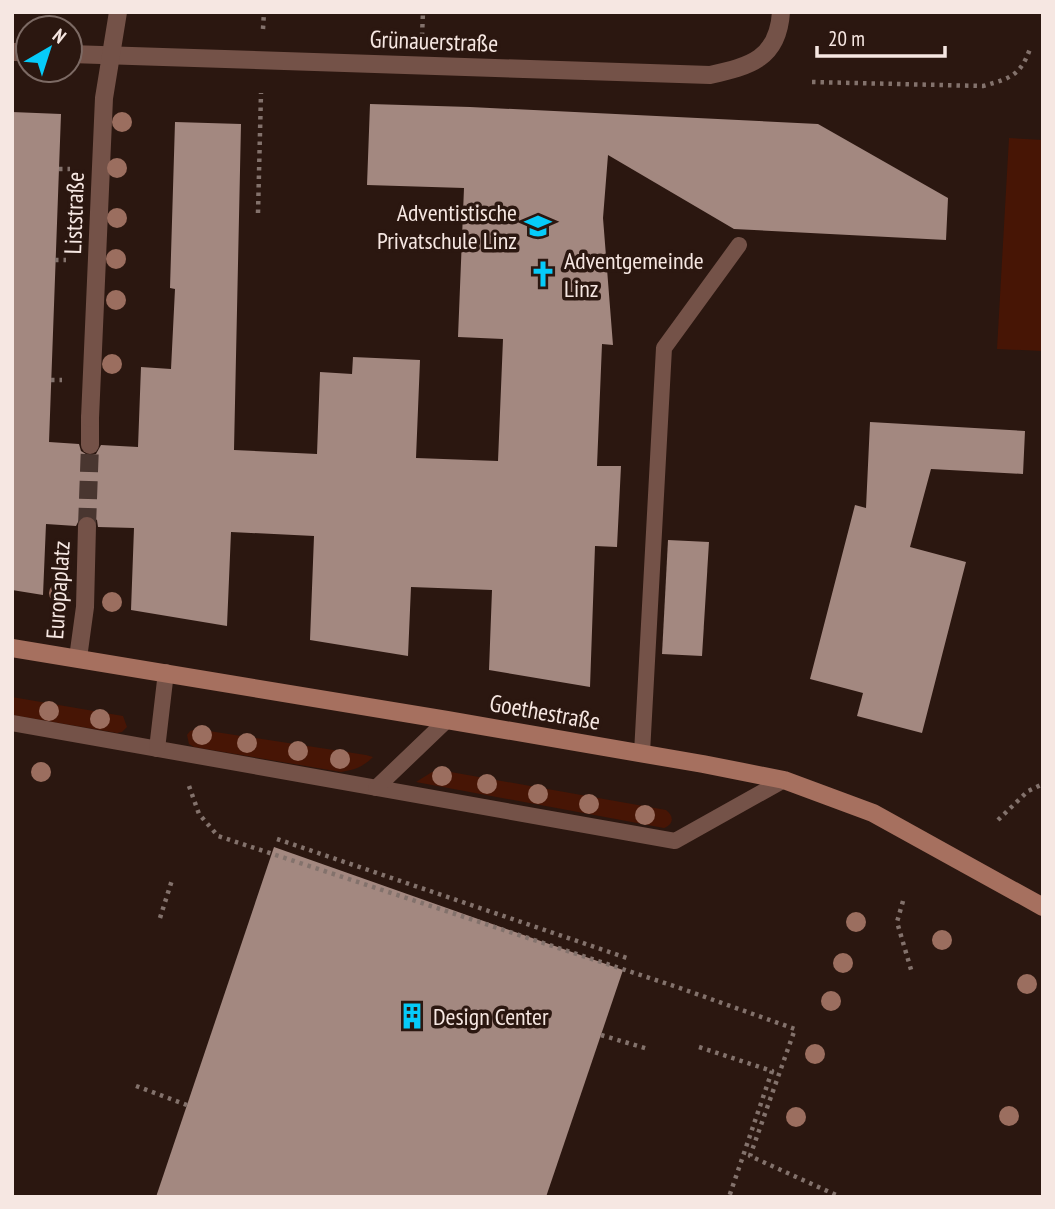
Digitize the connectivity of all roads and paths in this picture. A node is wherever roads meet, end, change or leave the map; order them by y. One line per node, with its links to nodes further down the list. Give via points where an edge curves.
1 (118, 12): 9 (street, Liststraße)
2 (264, 12): 5 (path)
3 (423, 12): 6 (path)
4 (781, 12): 9 (street, Grünauerstraße, via 779,31 766,54 746,67 709,75)
5 (263, 33)
6 (422, 39)
7 (1031, 46): 10 (path, via 1024,66 1010,79 984,86)
8 (84, 54): 9 (street, Grünauerstraße)
9 (112, 55): 14 (street, Liststraße, via 104,98)
10 (812, 82)
11 (261, 93): 12 (path)
12 (258, 213)
13 (739, 244): 22 (lane, via 664,348)
14 (89, 445)
15 (87, 526): 17 (street, Europaplatz, via 85,607)
16 (12, 648): 17 (main road, Goethestraße)
17 (78, 658): 18 (main road, Goethestraße)
18 (166, 672): 19 (main road, Goethestraße); 21 (lane)
19 (447, 720): 22 (main road, Goethestraße); 26 (lane)
20 (12, 723): 21 (lane)
21 (157, 749): 26 (lane)
22 (642, 753): 24 (main road, Goethestraße)
23 (187, 780): 40 (path, via 199,814 218,836 795,1029 750,1156)
24 (784, 780): 26 (lane, via 676,841); 31 (main road, Goethestraße, via 873,813)
25 (1043, 784): 27 (path, via 1028,791)
26 (376, 788)
27 (998, 820)
28 (277, 839): 33 (path)
29 (172, 880): 32 (path)
30 (903, 901): 34 (path, via 897,922)
31 (1043, 907)
32 (160, 918)
33 (627, 958)
34 (912, 973)
35 (601, 1035): 37 (path)
36 (699, 1047): 41 (path, via 772,1071)
37 (648, 1049)
38 (136, 1086): 39 (path)
39 (187, 1105)
40 (836, 1195)
41 (729, 1197)

